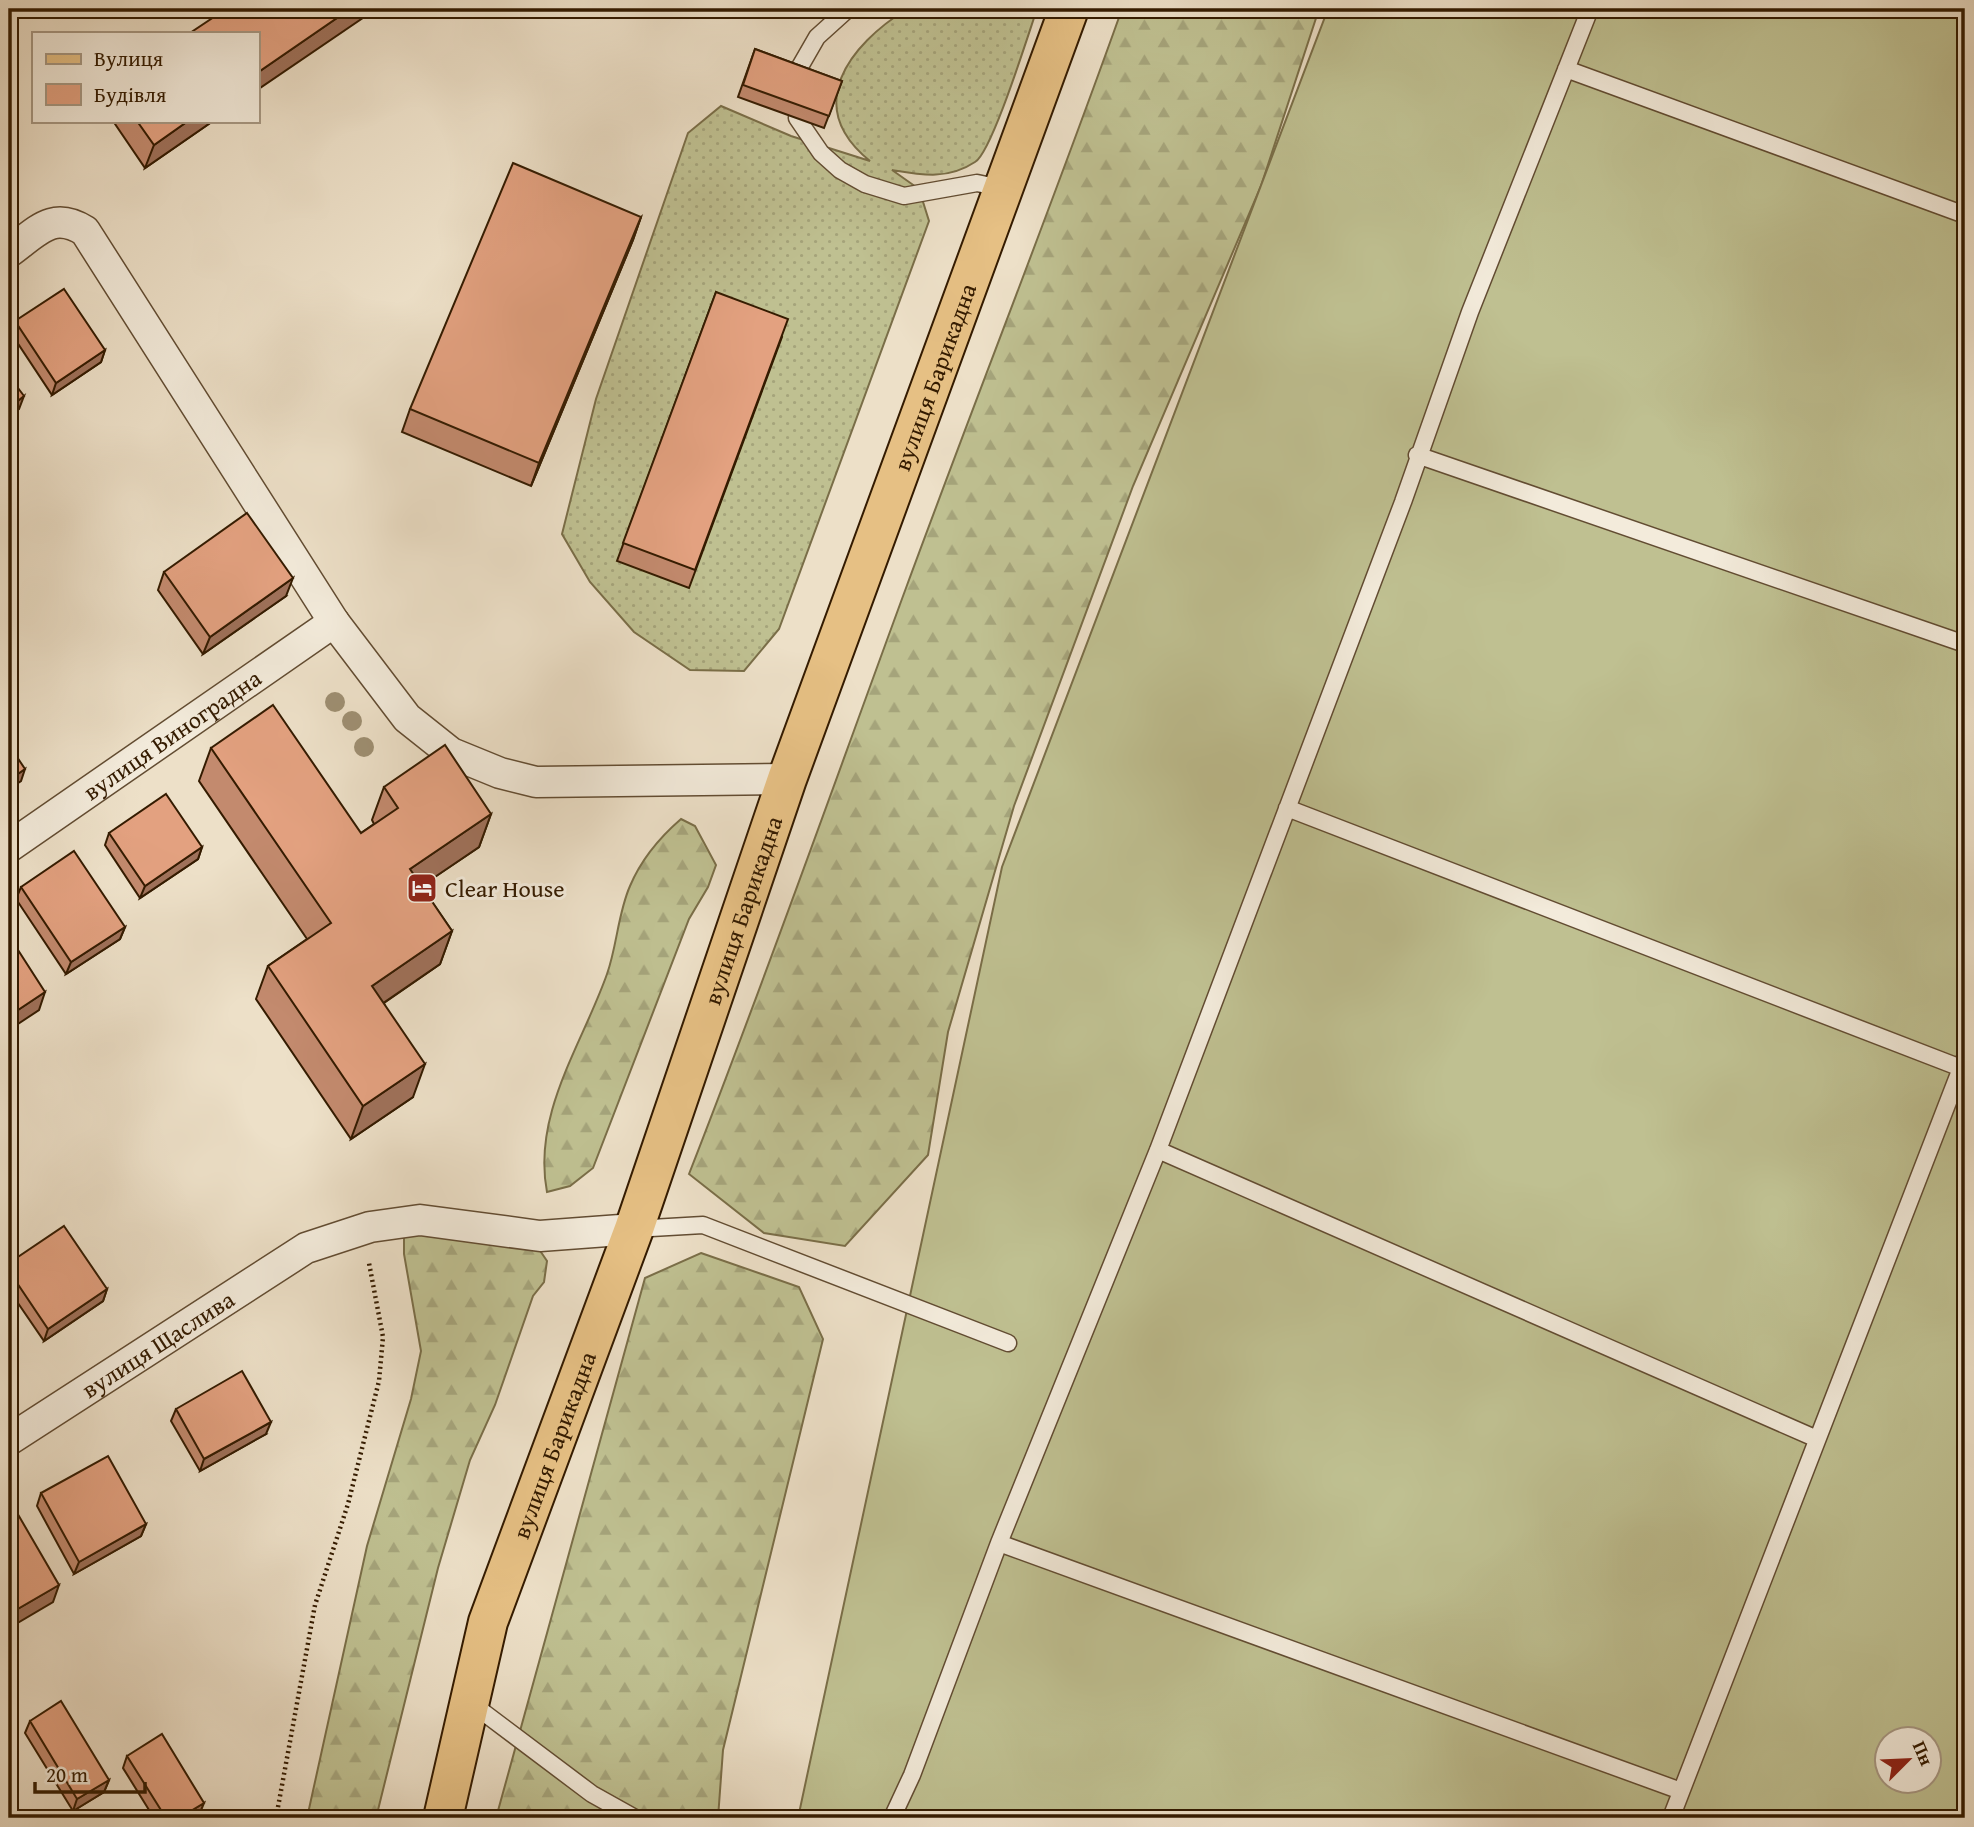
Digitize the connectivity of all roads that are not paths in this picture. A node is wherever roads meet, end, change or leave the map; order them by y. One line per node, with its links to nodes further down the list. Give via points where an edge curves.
1 (848, 9): 5 (lane, via 817,37)
2 (1069, 9): 7 (main road, вулиця Барикадна)
3 (1590, 9): 4 (lane)
4 (1566, 69): 8 (lane); 10 (lane)
5 (794, 77)
6 (797, 118): 7 (lane, via 821,153 865,184 904,196 977,183)
7 (1001, 188): 13 (main road, вулиця Барикадна)
8 (1965, 215)
9 (9, 252): 11 (street, via 51,222 68,220 85,231)
10 (1417, 455): 12 (lane); 14 (lane)
11 (334, 622): 13 (street, via 407,718 452,753 500,773 536,782); 15 (street, вулиця Виноградна)
12 (1965, 644)
13 (788, 779): 18 (main road, вулиця Барикадна)
14 (1286, 808): 16 (lane); 17 (lane)
15 (9, 847)
16 (1963, 1063): 20 (lane)
17 (1157, 1150): 20 (lane); 22 (lane)
18 (634, 1228): 19 (lane, via 703,1225); 21 (street, вулиця Щаслива, via 540,1236 420,1220 370,1227 306,1248); 23 (main road, вулиця Барикадна, via 488,1622)
19 (1008, 1343)
20 (1816, 1439): 24 (lane)
21 (9, 1440)
22 (999, 1543): 24 (lane); 27 (lane)
23 (469, 1701): 25 (main road, вулиця Барикадна); 26 (lane, via 592,1794)
24 (1681, 1791): 28 (lane)
25 (443, 1818)
26 (635, 1818)
27 (892, 1818)
28 (1671, 1818)

